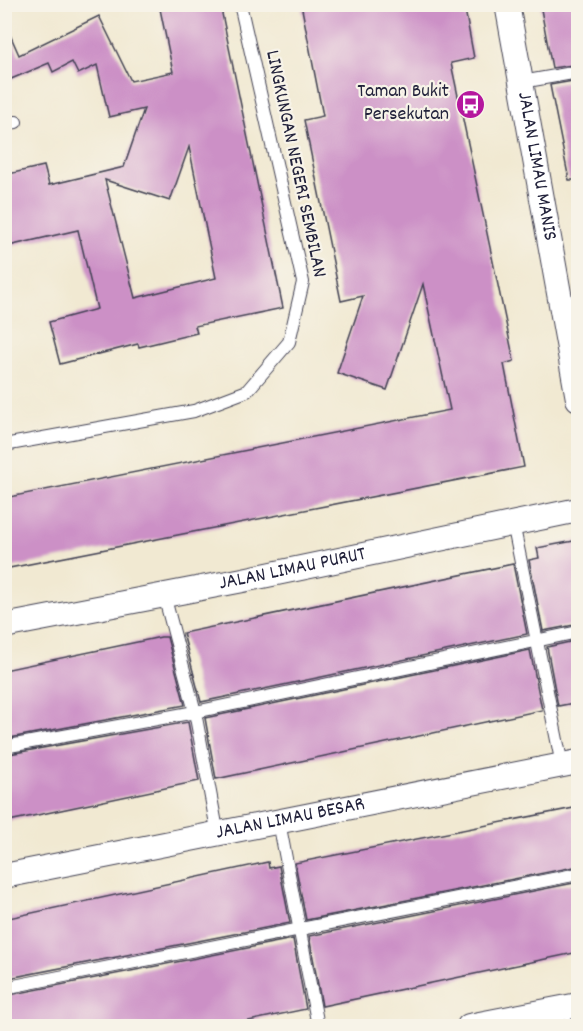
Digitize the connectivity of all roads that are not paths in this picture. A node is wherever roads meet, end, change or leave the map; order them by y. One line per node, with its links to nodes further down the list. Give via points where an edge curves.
1 (240, 4): 6 (lane, LINGKUNGAN NEGERI SEMBILAN, via 303,282 289,342 247,391 194,411)
2 (507, 4): 4 (street, JALAN LIMAU MANIS)
3 (579, 72): 4 (lane)
4 (522, 82): 5 (street, JALAN LIMAU MANIS)
5 (579, 399)
6 (4, 445)
7 (579, 510): 8 (street, JALAN LIMAU PURUT)
8 (513, 523): 9 (street, JALAN LIMAU PURUT); 12 (lane)
9 (164, 595): 10 (street, JALAN LIMAU PURUT); 13 (lane)
10 (4, 626)
11 (579, 632): 12 (lane)
12 (538, 640): 13 (lane); 15 (lane)
13 (195, 712): 14 (lane); 17 (lane)
14 (4, 747)
15 (570, 764): 16 (street, JALAN LIMAU BESAR)
16 (279, 822): 17 (street, JALAN LIMAU BESAR); 20 (lane)
17 (218, 835): 19 (street, JALAN LIMAU BESAR)
18 (579, 873): 20 (lane)
19 (4, 876)
20 (300, 928): 21 (lane); 23 (lane)
21 (4, 988)
22 (579, 1005): 24 (street)
23 (318, 1026)
24 (469, 1026)

